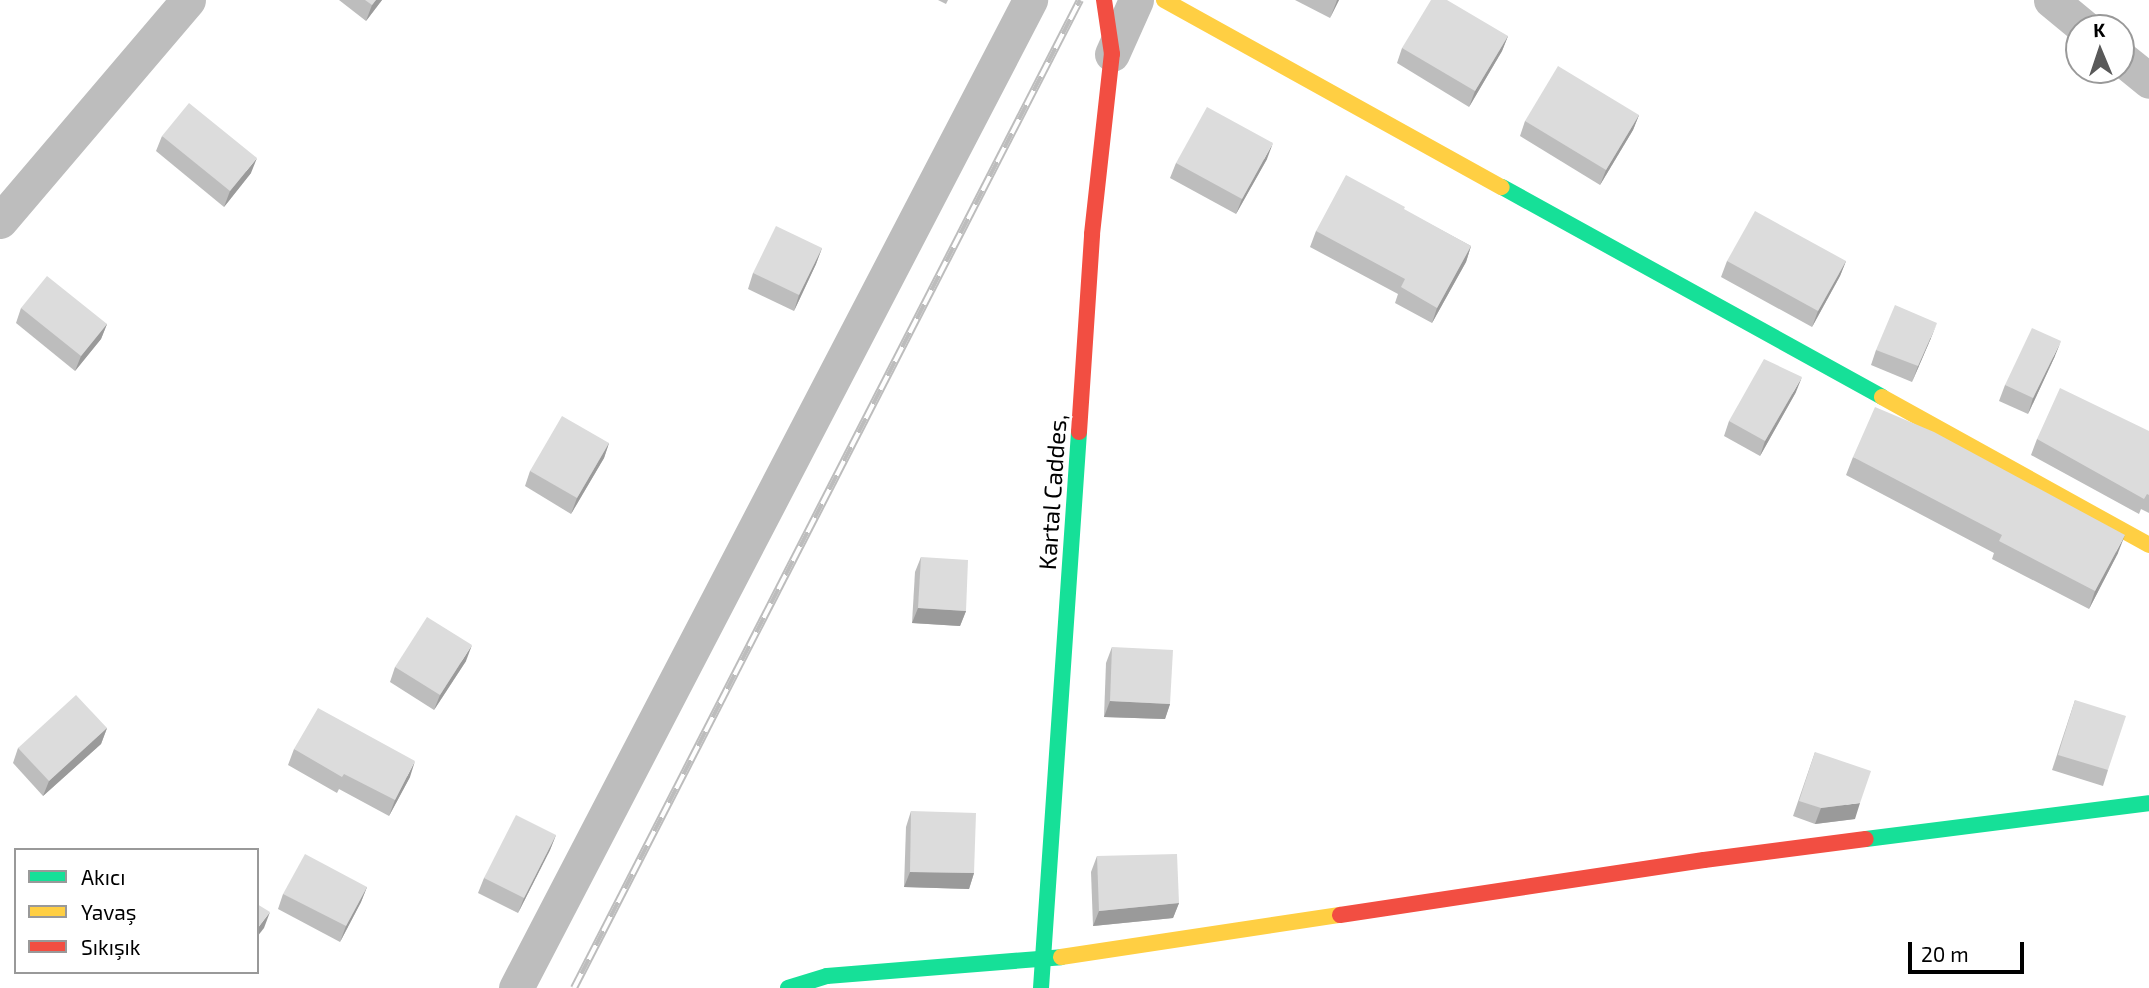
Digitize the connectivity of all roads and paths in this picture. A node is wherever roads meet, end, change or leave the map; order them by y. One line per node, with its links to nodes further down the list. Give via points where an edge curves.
1 (188, 0): 11 (street)
2 (1030, 0): 15 (street)
3 (1104, 0): 8 (street, Kartal Caddes,)
4 (1136, 0): 8 (street)
5 (1164, 0): 12 (street)
6 (2051, 0): 7 (street)
7 (2068, 14)
8 (1112, 54): 14 (street, Kartal Caddes,, via 1092,234)
9 (2135, 70): 10 (street)
10 (2149, 81)
11 (0, 221)
12 (2149, 545)
13 (2149, 803): 14 (street, via 1704,860)
14 (1043, 960): 16 (street, via 827,975); 17 (street, Kartal Caddes,)
15 (516, 988)
16 (788, 988)
17 (1041, 988)

